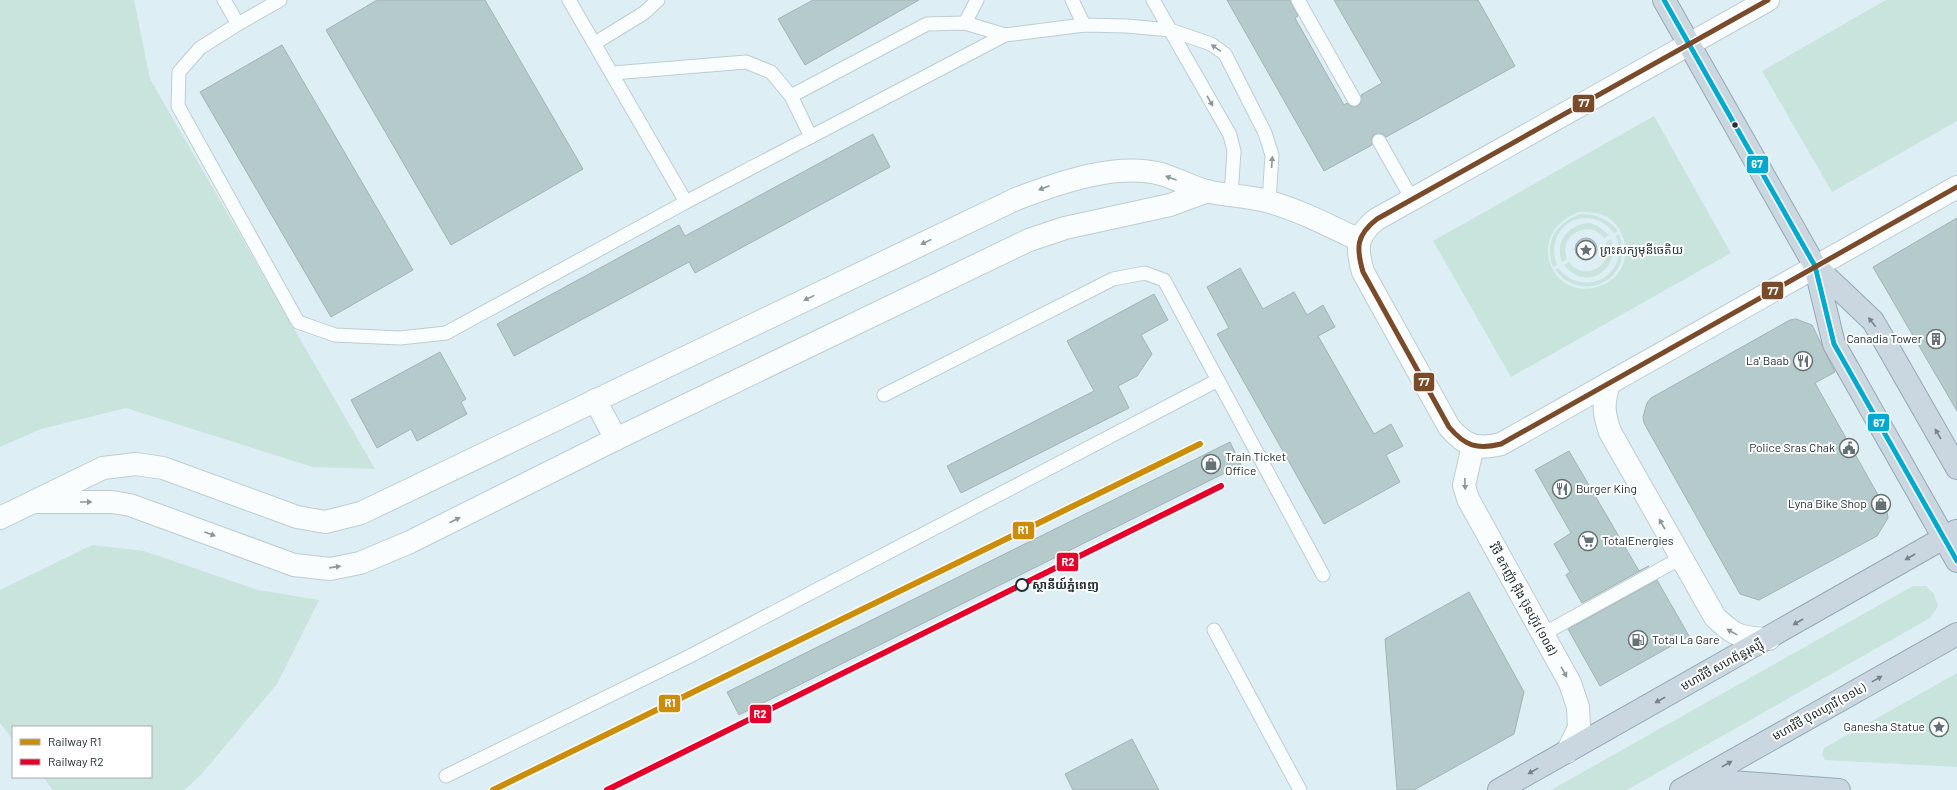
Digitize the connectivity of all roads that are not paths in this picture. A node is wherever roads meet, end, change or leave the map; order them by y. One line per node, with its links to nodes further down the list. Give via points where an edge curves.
1 (224, 0): 12 (lane)
2 (280, 0): 12 (lane)
3 (570, 0): 16 (lane)
4 (658, 0): 16 (lane, via 644,13)
5 (977, 0): 11 (lane)
6 (1072, 0): 13 (lane)
7 (1153, 0): 14 (lane)
8 (1298, 0): 20 (lane)
9 (1664, 0): 17 (highway)
10 (1768, 0): 17 (street)
11 (965, 23): 15 (lane); 19 (lane, via 927,24)
12 (238, 24): 28 (lane, via 200,48 179,72 178,106 298,322 335,334 400,338 446,333)
13 (1084, 25): 14 (lane); 15 (lane)
14 (1170, 30): 25 (lane, one-way to 25, via 1230,135 1234,151); 27 (lane, one-way to 14, via 1272,155 1265,133 1225,54 1211,44)
15 (1005, 34): 21 (lane)
16 (595, 43): 18 (lane)
17 (1689, 43): 26 (street); 30 (highway)
18 (613, 73): 19 (lane, via 746,62 771,72); 28 (lane)
19 (790, 96): 21 (lane)
20 (1354, 99)
21 (811, 136): 28 (lane)
22 (1379, 141): 26 (lane)
23 (1957, 187): 30 (street)
24 (1208, 191): 25 (street); 34 (street, one-way to 34, via 1160,174 1130,171 1097,174 1058,183 1016,199); 35 (street, via 1170,205 1065,228 1029,240)
25 (1231, 195): 27 (street)
26 (1412, 199): 29 (street, via 1366,227)
27 (1269, 201): 29 (street, via 1311,217)
28 (686, 202)
29 (1359, 240): 36 (street, via 1358,256 1363,272 1449,427 1459,439)
30 (1816, 266): 32 (street); 37 (highway, one-way to 30, via 1873,321); 40 (highway, via 1834,344)
31 (1218, 380): 33 (lane, via 1164,280 1145,273 1113,279); 43 (lane); 49 (lane, via 690,656)
32 (1609, 383): 36 (street, via 1501,444 1488,447); 41 (street, one-way to 32, via 1610,432 1604,416 1604,399)
33 (884, 395)
34 (595, 400): 35 (street); 38 (street, via 361,512 325,522 297,517 163,468 136,464 102,468)
35 (616, 439): 38 (street, one-way to 35, via 112,502 130,505 294,565 330,569 360,563 410,542)
36 (1473, 446): 45 (street, វិថី ឧកញ៉ា អ៊ីង ប៊ុនហ៊ូវ (១០៨), one-way to 45, via 1464,485 1468,499)
37 (1957, 468)
38 (33, 502): 39 (street)
39 (0, 518)
40 (1951, 534): 42 (highway); 47 (highway, មហាវិថី សហព័ន្ធរុស្ស៊ី, one-way to 47)
41 (1681, 558): 45 (lane); 47 (street, one-way to 41, via 1744,638 1728,630 1715,617)
42 (1957, 561)
43 (1323, 575)
44 (1214, 630): 50 (lane)
45 (1543, 634): 48 (street, វិថី ឧកញ៉ា អ៊ីង ប៊ុនហ៊ូវ (១០៨), one-way to 48, via 1570,683 1578,707 1579,728)
46 (1957, 634): 52 (highway, មហាវិថី ប៊ុលហ្គារី (១១៤), one-way to 46)
47 (1769, 638): 48 (highway, មហាវិថី សហព័ន្ធរុស្ស៊ី, one-way to 48)
48 (1568, 752): 51 (highway, មហាវិថី សហព័ន្ធរុស្ស៊ី, one-way to 51)
49 (446, 776)
50 (1300, 790)
51 (1499, 790)
52 (1682, 790): 53 (highway, via 1731,782)
53 (1839, 790)

